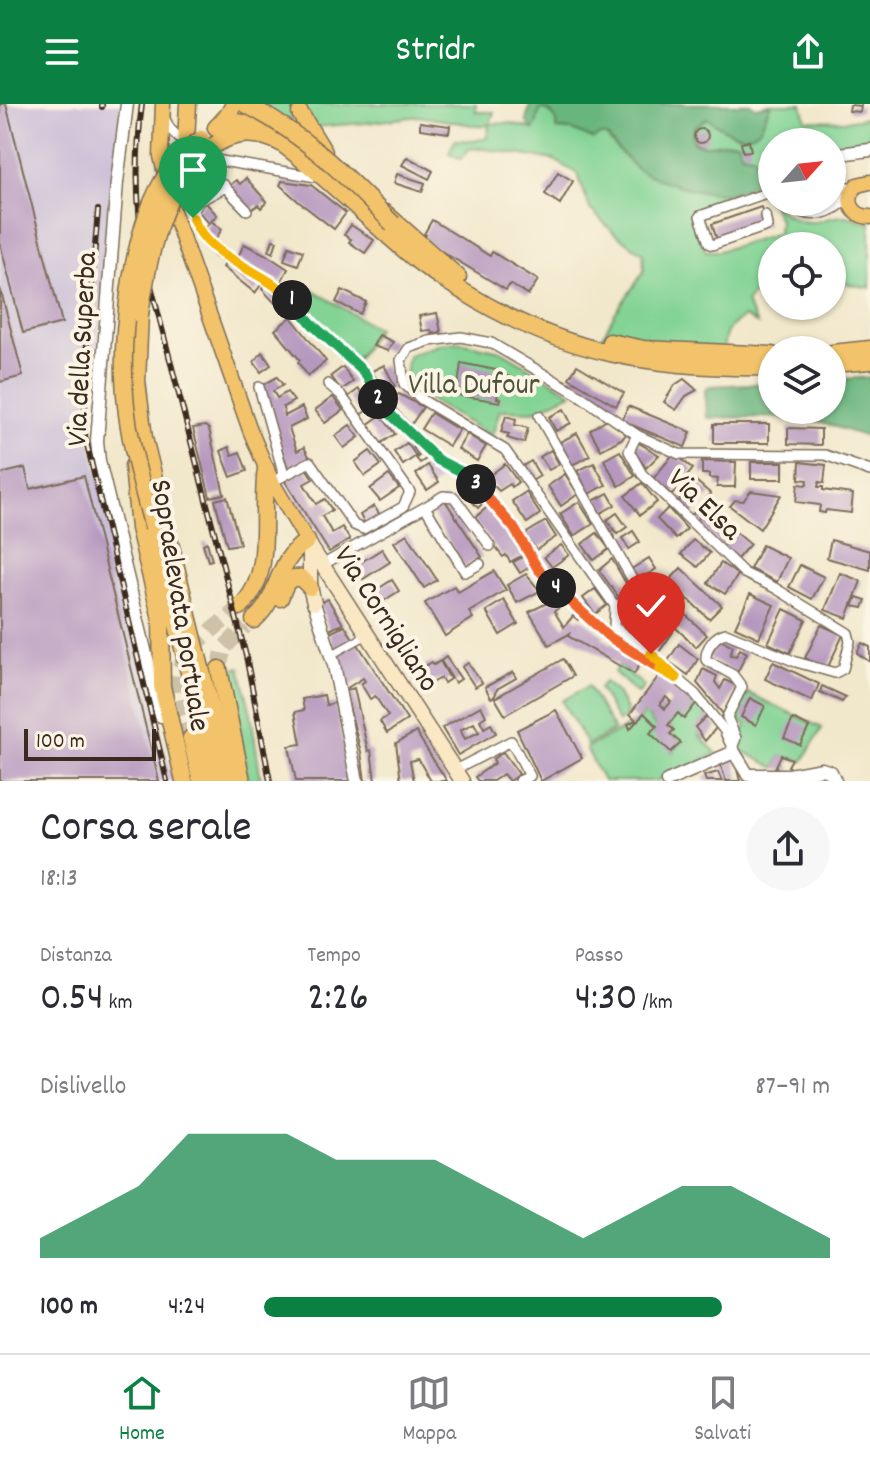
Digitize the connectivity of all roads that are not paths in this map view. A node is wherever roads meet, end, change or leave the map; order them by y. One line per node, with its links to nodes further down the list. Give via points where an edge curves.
1 (127, 104): 55 (street, Via della Superba, via 98,410 99,461)
2 (188, 104): 8 (highway)
3 (234, 104): 7 (highway)
4 (245, 104): 24 (highway, bridge, via 322,153)
5 (162, 107): 8 (street, via 170,129); 21 (main road, Via Cornigliano, via 161,156)
6 (300, 113): 10 (highway)
7 (216, 128): 8 (highway); 10 (highway, bridge, via 241,122 277,126)
8 (200, 148): 12 (highway); 12 (street); 19 (street, via 322,178); 24 (highway, via 243,134 281,143 413,258); 35 (highway, bridge, via 175,162 145,223 124,356); 39 (highway, bridge, via 168,200 140,314 139,411)
9 (870, 150): 11 (street)
10 (324, 152): 27 (highway, bridge, via 439,264 502,303 560,328 620,345)
11 (846, 153)
12 (185, 169): 14 (street, via 194,186); 21 (highway, via 176,183)
13 (870, 182): 16 (main road)
14 (224, 186): 20 (street); 50 (street, via 199,201 193,211 195,225 210,245 281,288 365,373 385,409 438,460 468,475 514,528 547,579 608,636)
15 (846, 189): 16 (street)
16 (851, 192): 18 (street); 23 (main road, via 851,206)
17 (758, 196): 22 (street, via 700,216 709,243 767,226)
18 (846, 196)
19 (354, 207)
20 (247, 210)
21 (173, 211): 37 (main road, Via Cornigliano, via 259,452)
22 (765, 216)
23 (864, 216)
24 (475, 299): 30 (highway, via 544,334 642,361)
25 (870, 349): 26 (highway)
26 (846, 352)
27 (758, 354)
28 (870, 361): 29 (highway)
29 (846, 363)
30 (758, 367)
31 (328, 384): 37 (street, via 410,492 403,507 363,529 354,525 310,462)
32 (259, 387): 37 (street)
33 (539, 416): 45 (street, via 636,586 635,596)
34 (637, 435): 36 (street, via 679,454 825,455); 45 (street, via 491,343 461,337 429,341 409,348 401,360 404,384 421,399 505,450); 52 (street, Via Elsa, via 629,451 642,474 744,573 848,633 843,669 835,673 720,634 706,660 733,675 742,687 727,717)
35 (131, 436): 39 (highway, bridge); 56 (highway, Sopraelevata portuale, bridge, via 139,528 161,619 162,686)
36 (870, 471)
37 (274, 475): 40 (main road, Via Cornigliano); 46 (highway, via 261,576)
38 (425, 507): 41 (street, via 443,496 454,497); 42 (street, via 465,572); 43 (street)
39 (159, 526): 58 (highway); 59 (highway)
40 (309, 543): 43 (main road, Via Cornigliano); 44 (main road); 44 (highway, via 287,557 272,599 250,623 276,604 288,580 301,578)
41 (490, 546)
42 (480, 564)
43 (325, 570): 44 (main road, via 324,587); 47 (main road, Via Cornigliano)
44 (312, 595): 48 (street)
45 (615, 606): 50 (street, via 614,627)
46 (240, 607)
47 (367, 635): 48 (street); 53 (main road, Via Cornigliano)
48 (332, 660): 61 (street)
49 (219, 669): 60 (highway)
50 (676, 678): 52 (street, via 695,694)
51 (191, 738): 57 (highway)
52 (734, 749): 54 (street); 63 (street)
53 (458, 776): 62 (street, via 511,741 530,776)
54 (747, 778): 64 (street, via 824,769)
55 (177, 781)
56 (184, 781)
57 (201, 781)
58 (216, 781)
59 (229, 781)
60 (242, 781)
61 (357, 781)
62 (519, 781)
63 (667, 781)
64 (835, 781)

